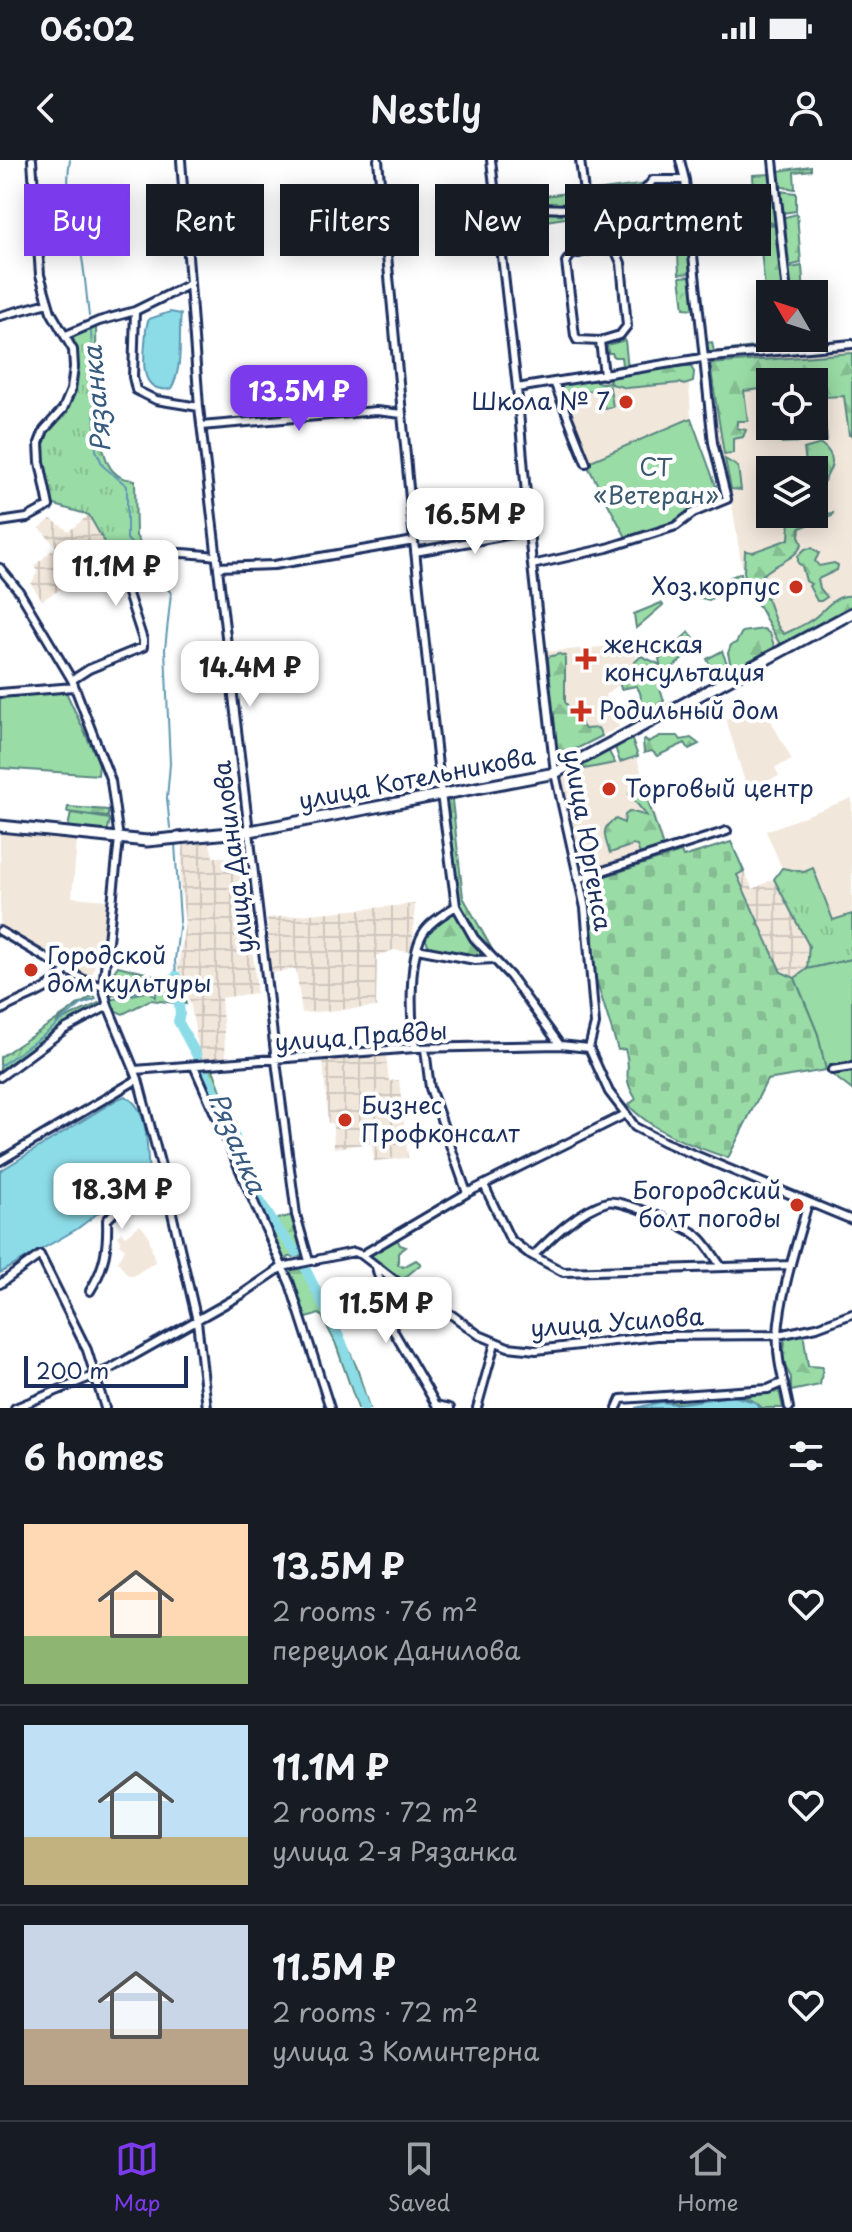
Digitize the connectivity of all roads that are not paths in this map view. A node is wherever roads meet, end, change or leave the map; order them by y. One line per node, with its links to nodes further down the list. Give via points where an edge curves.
1 (32, 160): 17 (street, via 40,275)
2 (181, 160): 16 (street, улица Данилова)
3 (378, 160): 30 (street)
4 (491, 160): 9 (street, улица Юргенса)
5 (580, 160): 10 (street)
6 (680, 160): 8 (street)
7 (773, 160): 15 (street)
8 (685, 180): 11 (street); 25 (street)
9 (494, 184)
10 (584, 184)
11 (650, 184)
12 (502, 256): 28 (street, улица Юргенса)
13 (570, 256): 21 (street, via 566,262 575,336)
14 (619, 256): 21 (street, via 625,331)
15 (786, 280)
16 (190, 284): 18 (street); 29 (street, улица Данилова)
17 (48, 303): 19 (street); 20 (street)
18 (135, 311): 20 (street); 29 (street, via 136,390 156,400)
19 (0, 316)
20 (66, 335): 33 (street, via 73,350 71,390 39,443 49,506 27,518)
21 (600, 341): 26 (street)
22 (852, 344): 23 (street)
23 (828, 347)
24 (772, 352): 25 (street)
25 (702, 358): 26 (street); 38 (street, via 713,443 727,499 676,526)
26 (604, 375): 27 (street)
27 (554, 382): 28 (street); 32 (street)
28 (517, 388): 34 (street, улица Юргенса)
29 (199, 407): 31 (street, улица Данилова)
30 (402, 414): 31 (street, via 376,411); 35 (street)
31 (201, 426): 37 (street, улица Данилова)
32 (586, 463)
33 (0, 522)
34 (529, 531): 36 (street); 38 (street, улица Юргенса)
35 (414, 541): 36 (street); 39 (street, via 274,565)
36 (415, 552): 45 (street)
37 (217, 556): 39 (street, улица Данилова); 42 (street, via 147,553 119,566 143,647 89,669)
38 (532, 565): 44 (street, улица Юргенса)
39 (218, 567): 47 (street, улица Данилова)
40 (0, 568): 42 (street)
41 (852, 613): 44 (street, улица Котельникова)
42 (73, 683): 43 (street); 49 (street, via 111,781)
43 (0, 693)
44 (555, 773): 45 (street, улица Котельникова); 50 (street, улица Юргенса)
45 (441, 794): 47 (street, улица Котельникова); 51 (street)
46 (0, 826): 49 (street, улица Котельникова)
47 (250, 831): 49 (street, улица Котельникова); 63 (street, улица Данилова)
48 (727, 831): 50 (street)
49 (119, 839): 56 (street)
50 (578, 879): 61 (street, улица Юргенса, via 595,1024)
51 (456, 906): 53 (street, via 423,931); 54 (street, via 474,938)
52 (0, 931): 55 (street)
53 (417, 949): 54 (street); 60 (street, via 412,994)
54 (494, 959): 59 (street)
55 (67, 969): 56 (street); 58 (street, via 34,995)
56 (103, 987): 57 (street)
57 (108, 1006): 66 (street); 68 (street, via 65,1029)
58 (0, 1011)
59 (560, 1045): 61 (street, улица Правды); 62 (street, улица Правды)
60 (415, 1048): 62 (street, улица Правды); 63 (street, улица Правды)
61 (589, 1048): 70 (street, via 609,1092)
62 (425, 1049): 74 (street, via 430,1088)
63 (276, 1061): 64 (street, улица Правды); 79 (street, улица Данилова, via 296,1215)
64 (194, 1066): 66 (street, улица Правды); 82 (street)
65 (852, 1067): 67 (street)
66 (135, 1070): 69 (street)
67 (832, 1070)
68 (0, 1077)
69 (138, 1079): 71 (street); 72 (street)
70 (626, 1114): 73 (street); 75 (street, via 635,1127 664,1142)
71 (0, 1161)
72 (162, 1170): 85 (street, via 107,1220 103,1271); 87 (street)
73 (484, 1185): 74 (street); 78 (street, via 510,1239)
74 (467, 1193): 77 (street)
75 (808, 1203): 76 (street); 80 (street)
76 (852, 1220)
77 (362, 1255): 79 (street); 83 (street, улица Усилова)
78 (533, 1256): 81 (street, via 563,1272); 81 (street, via 556,1233 610,1200 698,1236)
79 (309, 1261): 82 (street)
80 (791, 1265): 81 (street); 88 (street)
81 (721, 1266)
82 (282, 1267): 87 (street); 96 (street)
83 (376, 1267): 89 (street, улица Усилова); 92 (street, via 386,1318)
84 (0, 1284): 90 (street, via 40,1255 87,1350)
85 (90, 1291)
86 (852, 1314): 88 (street, улица Усилова)
87 (197, 1321): 90 (street); 95 (street)
88 (778, 1335): 89 (street, улица Усилова, via 657,1336 536,1350); 91 (street)
89 (495, 1343): 98 (street)
90 (94, 1376): 93 (street); 94 (street)
91 (782, 1383): 99 (street, via 768,1389 621,1399); 100 (street)
92 (438, 1406): 97 (street)
93 (15, 1408)
94 (105, 1408)
95 (207, 1408)
96 (330, 1408)
97 (450, 1408)
98 (477, 1408)
99 (617, 1408)
100 (789, 1408)

